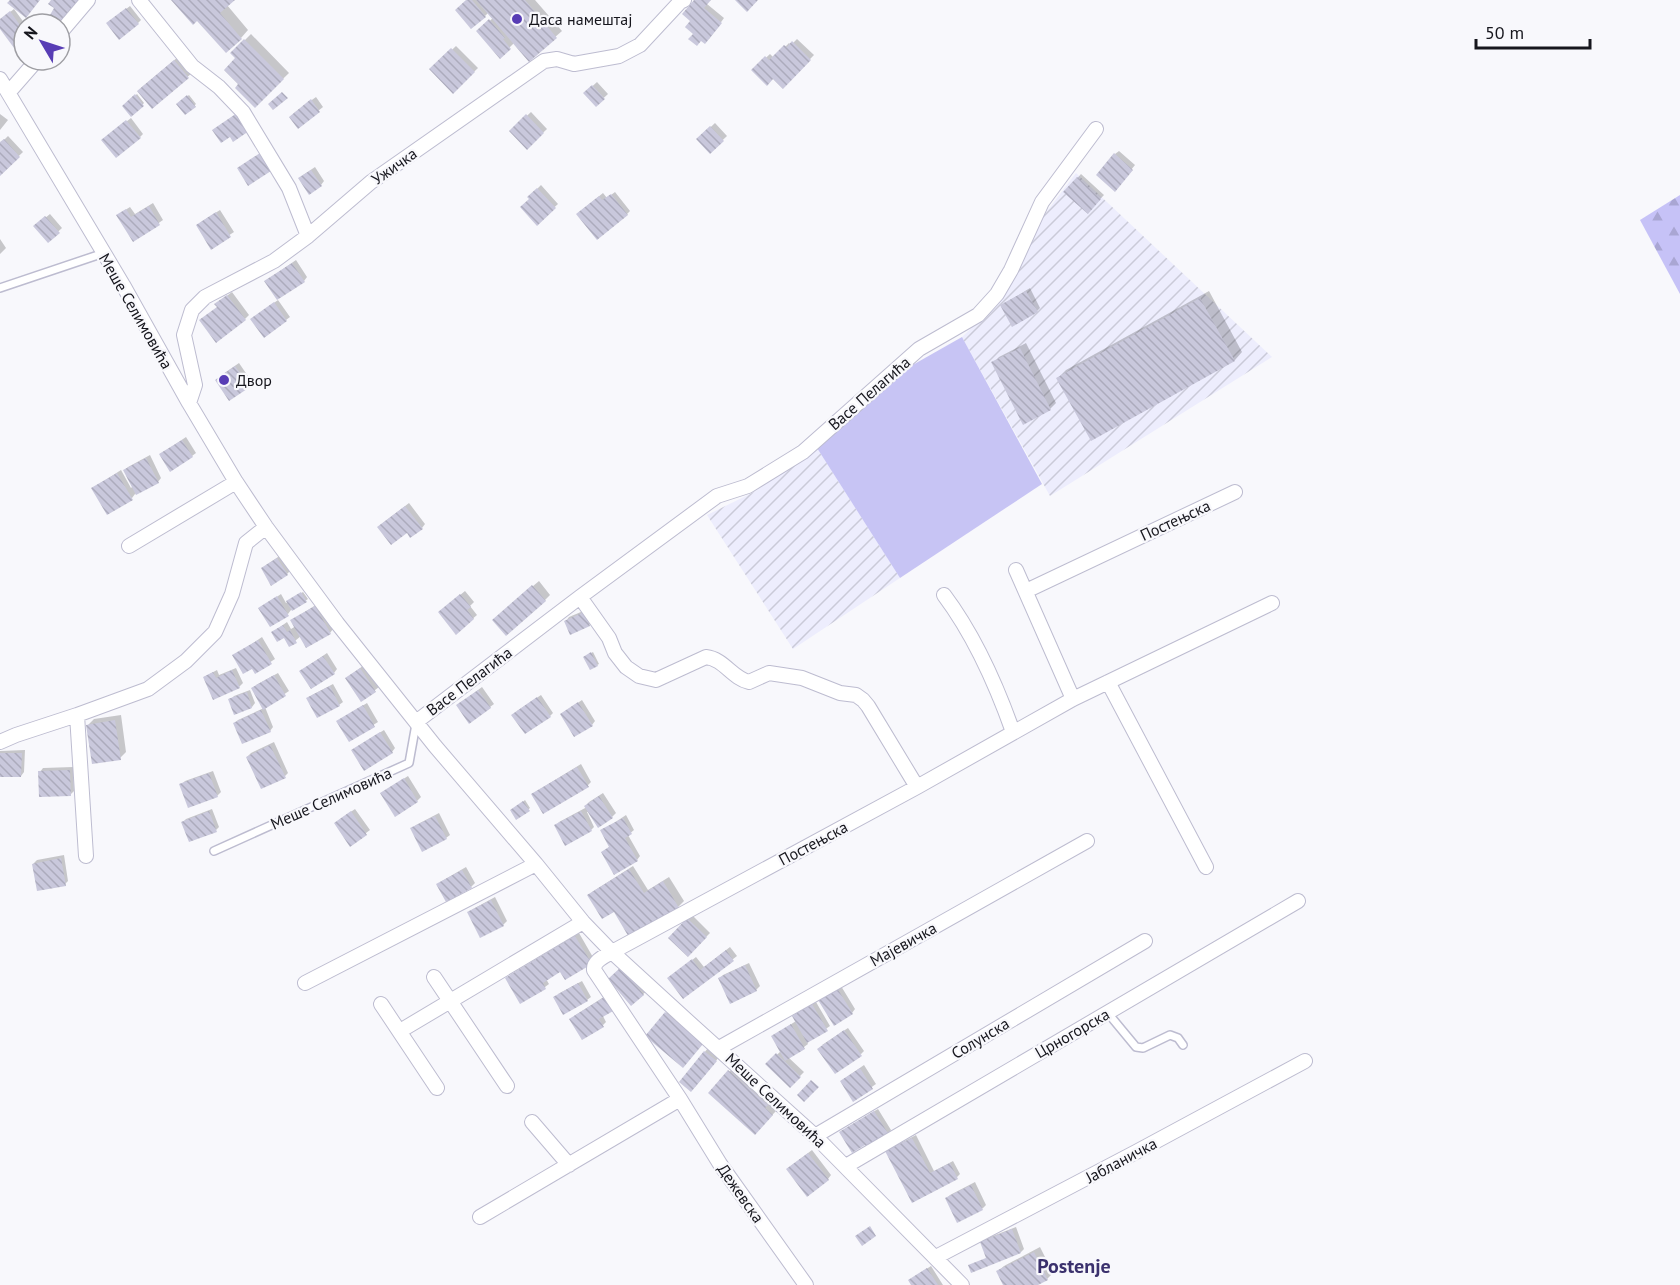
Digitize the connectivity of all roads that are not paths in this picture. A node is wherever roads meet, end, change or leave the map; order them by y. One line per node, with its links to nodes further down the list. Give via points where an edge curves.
1 (88, 0): 4 (street)
2 (139, 0): 9 (street, via 192,66 243,112 289,188)
3 (684, 0): 9 (street, Ужичка, via 640,45 619,56 574,64 557,59 544,61 371,182)
4 (72, 19)
5 (26, 72): 7 (street)
6 (0, 79): 7 (street, Меше Селимовића)
7 (9, 92): 10 (street, Меше Селимовића)
8 (1096, 129): 20 (street, Васе Пелагића, via 1042,202 1011,270 978,315 919,349 803,452 748,486 717,496)
9 (308, 236): 12 (street, Ужичка, via 274,261 205,297 192,310 184,335 195,386)
10 (104, 253): 11 (lane); 12 (street, Меше Селимовића)
11 (0, 288)
12 (189, 403): 13 (street, Меше Селимовића)
13 (236, 483): 15 (street, Меше Селимовића); 16 (street)
14 (1235, 492): 18 (street, Постењска)
15 (266, 527): 24 (street, via 246,543 232,594 215,632 186,661 148,688); 25 (street, Меше Селимовића)
16 (129, 546)
17 (1016, 570): 18 (street)
18 (1026, 591): 23 (street)
19 (944, 595): 26 (street, via 990,674)
20 (580, 597): 25 (street, Васе Пелагића); 28 (street, via 615,653 639,676 656,680 706,657 714,658 741,680 749,682 769,673 802,678 856,695 868,706)
21 (1272, 603): 22 (street, Постењска)
22 (1108, 682): 23 (street, Постењска); 33 (street)
23 (1073, 699): 26 (street, Постењска)
24 (77, 715): 27 (street); 31 (street)
25 (416, 722): 30 (lane, Меше Селимовића, via 409,764); 32 (street, Меше Селимовића)
26 (1013, 732): 28 (street, Постењска)
27 (0, 742)
28 (916, 787): 37 (street, Постењска)
29 (1087, 841): 45 (street, Мајевичка)
30 (214, 851)
31 (86, 856)
32 (536, 864): 35 (street, Меше Селимовића); 39 (street)
33 (1206, 867)
34 (1298, 901): 42 (street, Црногорска)
35 (583, 922): 37 (street, Меше Селимовића); 40 (street)
36 (1145, 941): 51 (street, Солунска)
37 (612, 952): 45 (street, Меше Селимовића); 49 (street, Дежевска, via 595,963 594,970)
38 (434, 977): 40 (street)
39 (304, 983)
40 (450, 1001): 43 (street); 47 (street)
41 (381, 1004): 43 (street)
42 (1107, 1012): 44 (lane, via 1136,1047 1143,1048 1170,1035); 53 (street, Црногорска)
43 (400, 1031): 48 (street)
44 (1183, 1045)
45 (719, 1048): 51 (street, Меше Селимовића)
46 (1305, 1061): 55 (street, Јабланичка)
47 (507, 1086)
48 (437, 1088)
49 (680, 1099): 52 (street); 56 (street, Дежевска, via 720,1164)
50 (532, 1122): 52 (street)
51 (815, 1136): 53 (street, Меше Селимовића)
52 (569, 1165): 54 (street)
53 (846, 1166): 55 (street, Меше Селимовића)
54 (480, 1217)
55 (936, 1257): 57 (street, Меше Селимовића)
56 (806, 1285)
57 (962, 1285)

